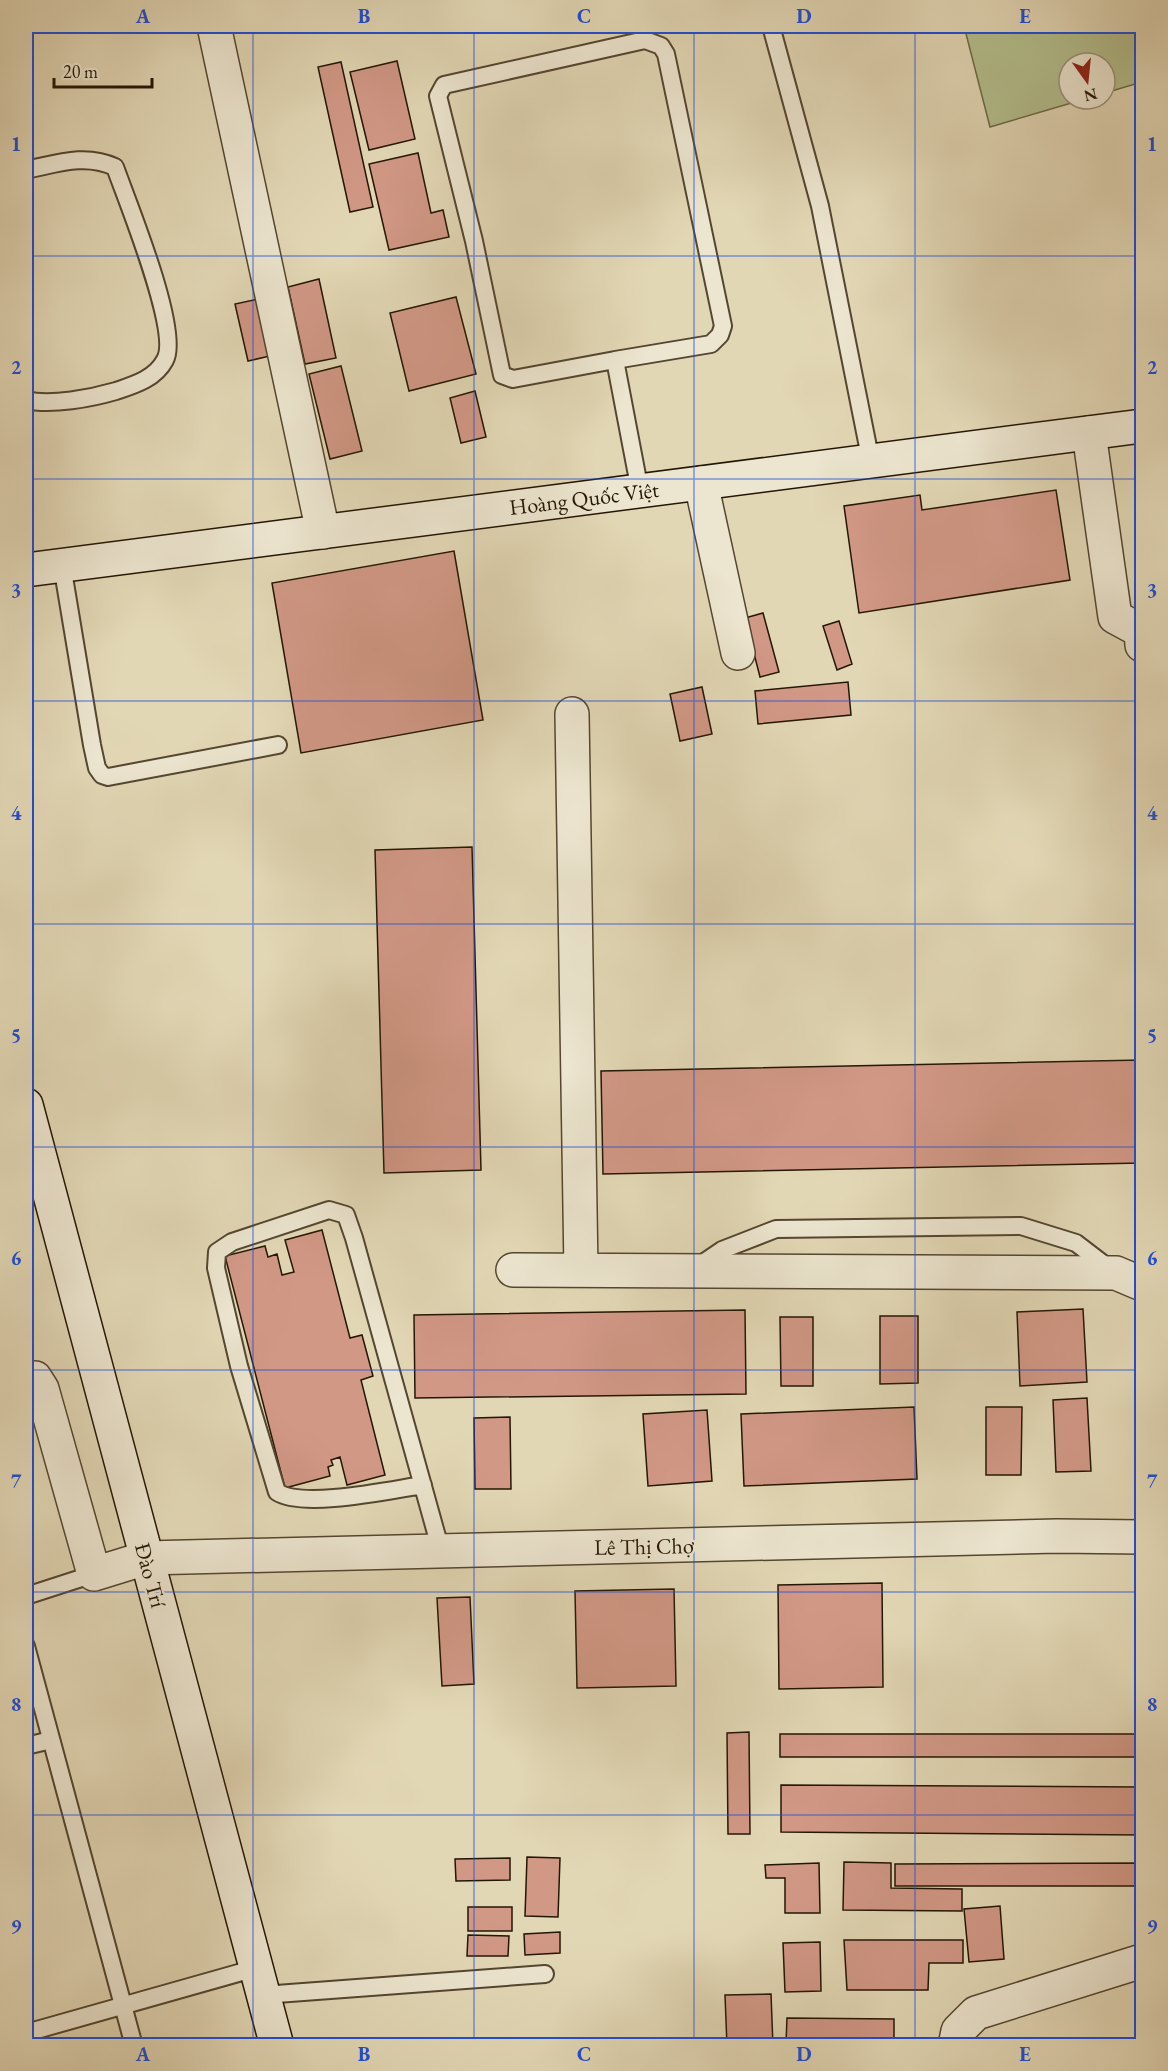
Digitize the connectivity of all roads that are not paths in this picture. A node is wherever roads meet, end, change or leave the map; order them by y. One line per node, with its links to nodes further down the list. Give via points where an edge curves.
1 (214, 26): 11 (street)
2 (771, 26): 8 (lane, via 820,206)
3 (26, 170): 5 (lane, via 76,159 100,160 115,167 166,316 168,342 166,360 142,383 92,398)
4 (615, 360): 4 (lane, via 513,379 502,375 438,96 444,85 645,40 661,45 723,326 711,344); 10 (lane)
5 (26, 400)
6 (1143, 426): 7 (street, Hoàng Quốc Việt)
7 (1089, 433): 8 (street, Hoàng Quốc Việt); 14 (street, via 1115,617 1141,632)
8 (871, 462): 9 (street, Hoàng Quốc Việt)
9 (701, 483): 10 (street, Hoàng Quốc Việt); 15 (street)
10 (640, 491): 11 (street, Hoàng Quốc Việt)
11 (323, 532): 12 (street, Hoàng Quốc Việt)
12 (62, 566): 13 (street, Hoàng Quốc Việt); 17 (lane, via 92,745 102,775)
13 (26, 570)
14 (1143, 645)
15 (738, 653)
16 (572, 714): 20 (street)
17 (278, 745)
18 (26, 1105): 27 (street, Đào Trí)
19 (513, 1270): 20 (street)
20 (581, 1270): 21 (street)
21 (691, 1271): 22 (street); 22 (lane, via 722,1250 776,1229 1021,1226 1076,1243)
22 (1129, 1278)
23 (26, 1378): 28 (street, via 35,1378 42,1389)
24 (423, 1485): 24 (lane, via 328,1498 288,1499 278,1492 239,1366 216,1268 217,1252 232,1242 329,1210 346,1215); 26 (lane)
25 (1143, 1537): 26 (street, Lê Thị Chợ)
26 (441, 1551): 27 (street, Lê Thị Chợ)
27 (146, 1558): 28 (street, Lê Thị Chợ); 35 (street, Đào Trí)
28 (94, 1574): 29 (lane)
29 (26, 1596)
30 (26, 1646): 31 (lane)
31 (51, 1740): 32 (lane); 36 (lane)
32 (26, 1746)
33 (1143, 1961): 40 (street, via 976,2013 958,2031)
34 (545, 1974): 35 (lane)
35 (260, 1981): 36 (lane); 39 (street, Đào Trí)
36 (123, 2007): 37 (lane); 38 (lane)
37 (26, 2034)
38 (134, 2046)
39 (277, 2046)
40 (955, 2046)

